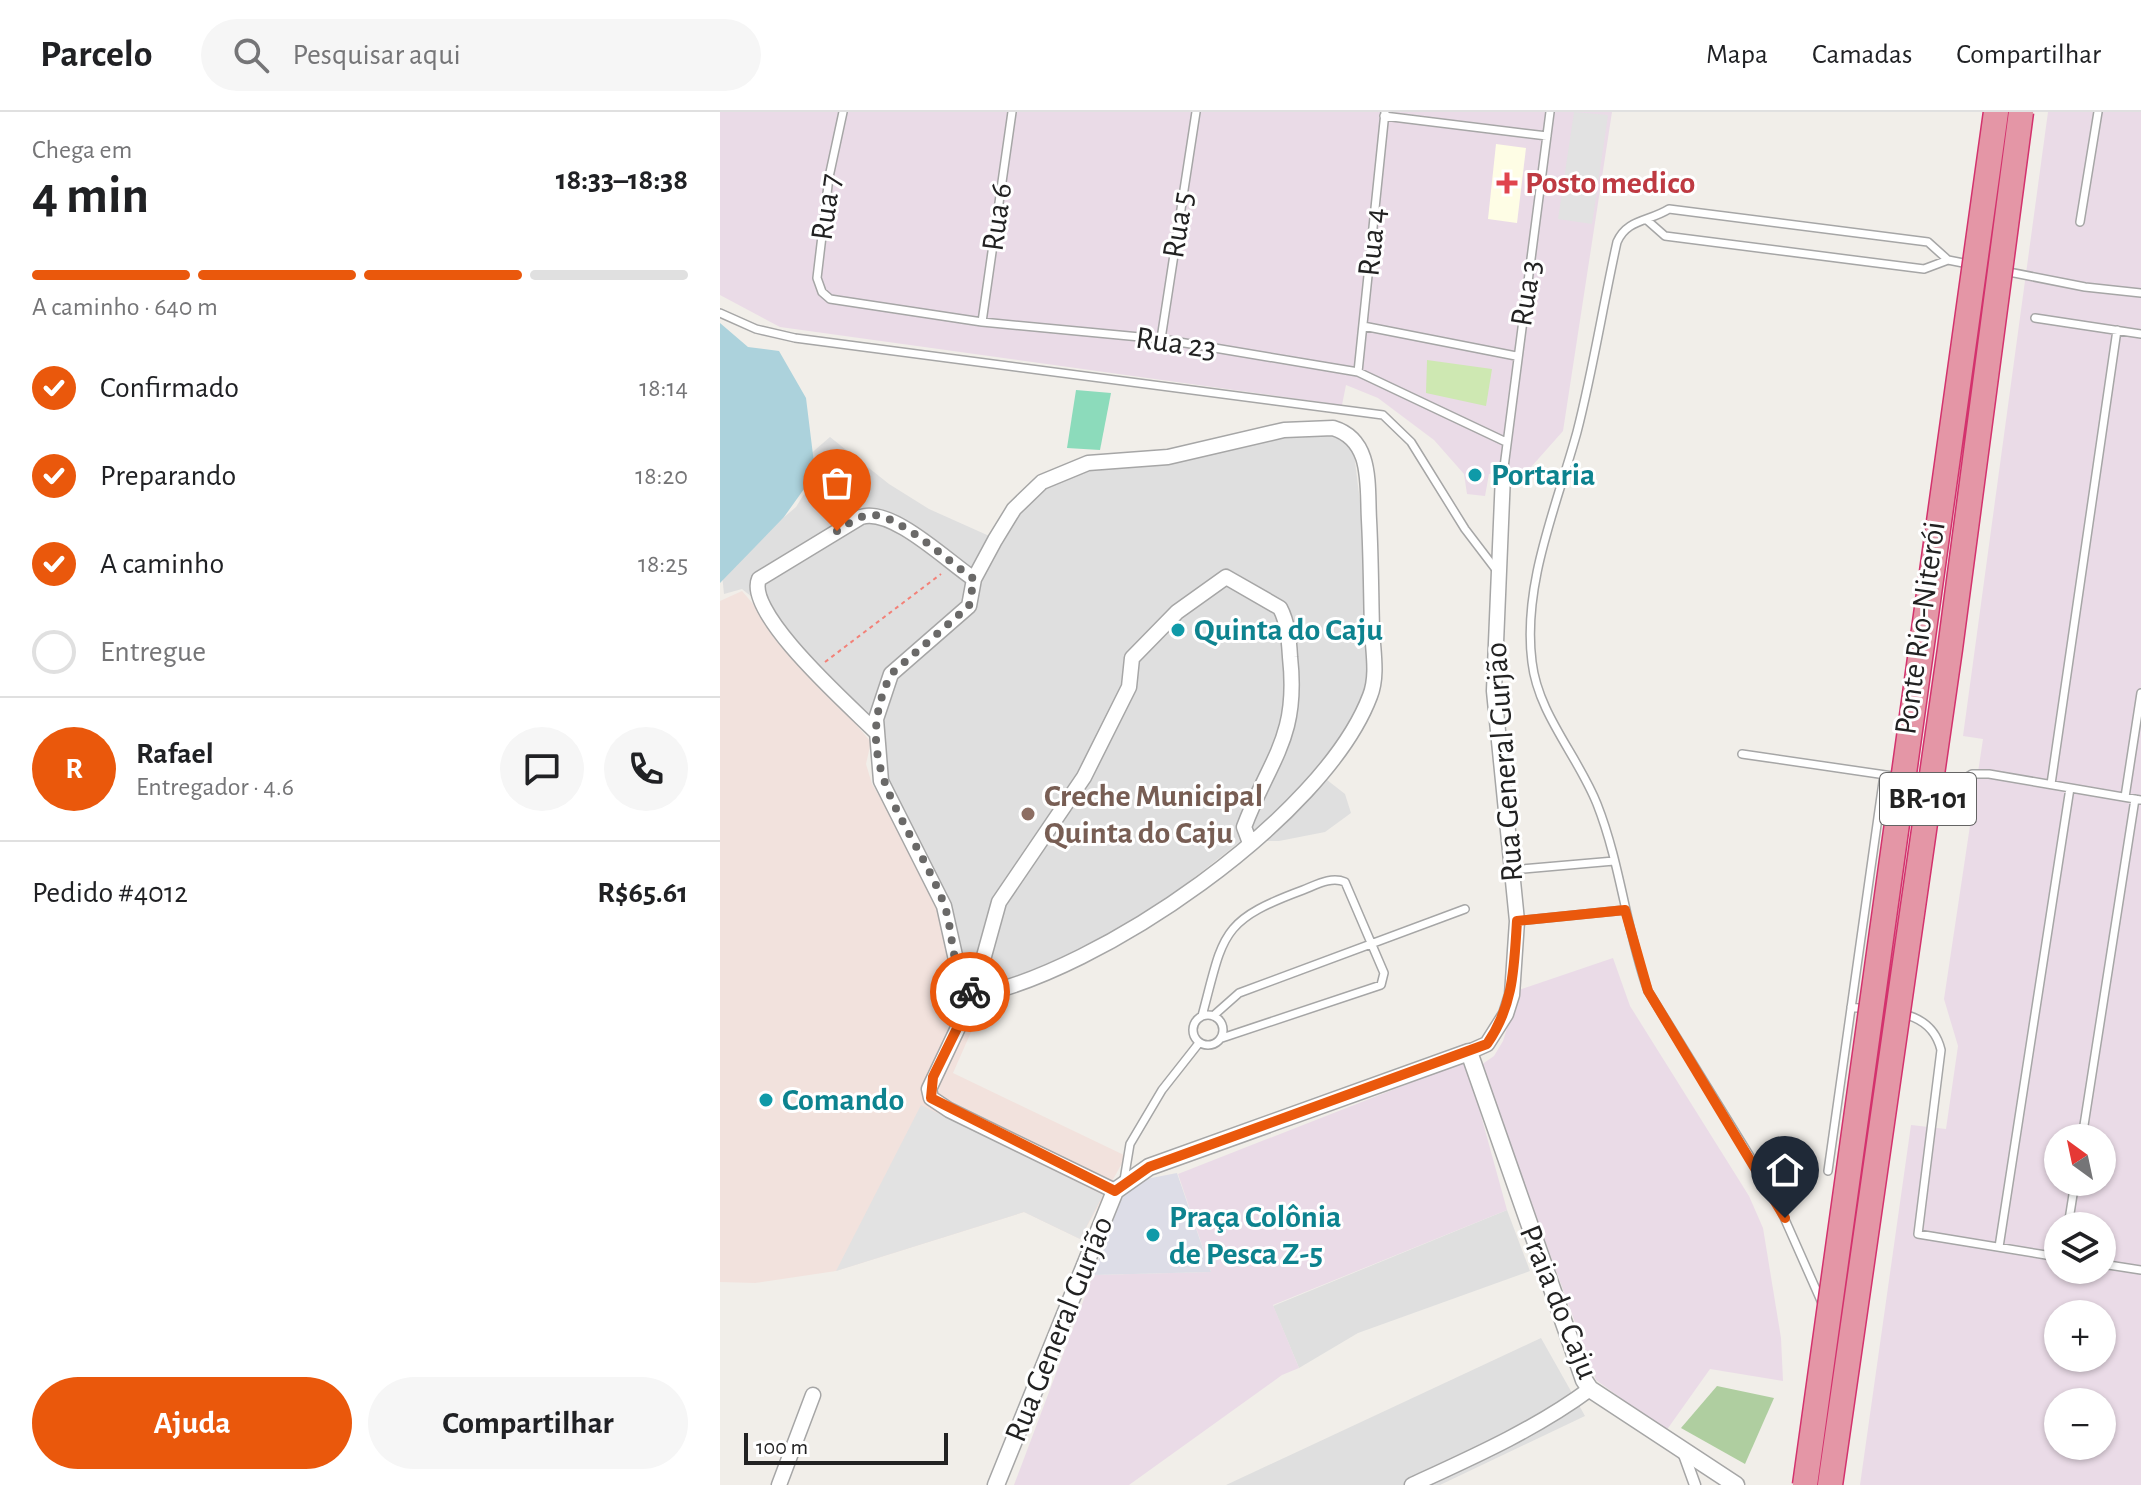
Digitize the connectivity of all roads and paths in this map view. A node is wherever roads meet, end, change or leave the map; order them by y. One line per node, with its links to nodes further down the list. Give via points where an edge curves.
1 (843, 112): 14 (lane, Rua 7, via 817,278)
2 (1012, 112): 17 (lane, Rua 6)
3 (1196, 112): 21 (lane, Rua 5)
4 (1550, 112): 9 (lane, Rua 3)
5 (1996, 112): 67 (highway, Ponte Rio-Niterói / BR-101, bridge)
6 (2021, 112): 69 (highway, Ponte Rio-Niterói / BR-101, bridge)
7 (2098, 112): 11 (lane)
8 (1384, 114): 9 (lane); 18 (lane, Rua 4)
9 (1547, 136): 22 (lane, Rua 3)
10 (1648, 221): 12 (lane, via 1665,236 1924,269); 12 (lane, via 1669,209 1913,240 1928,242); 39 (lane, via 1623,228 1617,242 1577,431 1540,554 1531,660 1537,691 1596,802)
11 (2080, 222)
12 (1948, 260): 13 (lane)
13 (2141, 293)
14 (830, 299): 17 (lane, Rua 23)
15 (720, 313): 27 (lane, via 795,338 1383,415 1411,442)
16 (2035, 318): 19 (lane)
17 (982, 322): 21 (lane, Rua 23)
18 (1363, 326): 22 (lane); 23 (lane, Rua 4)
19 (2117, 330): 20 (lane); 34 (lane)
20 (2141, 334)
21 (1161, 339): 23 (lane, Rua 23)
22 (1516, 356): 24 (lane, Rua 3)
23 (1358, 372): 24 (lane, Rua 23)
24 (1506, 442): 25 (lane, Rua 3)
25 (1503, 475): 27 (street, Rua General Gurjão)
26 (953, 565): 28 (street); 29 (path); 29 (street, via 910,532 873,515 765,573 756,586 762,609)
27 (1499, 573): 40 (street, Rua General Gurjão, via 1494,691)
28 (974, 579): 31 (street, via 969,606 891,674); 38 (street, via 1014,509 1042,482 1068,469 1111,459 1196,452 1284,430 1348,432 1363,455 1367,485 1371,694 1312,785)
29 (815, 670): 31 (street)
30 (2141, 693): 36 (lane)
31 (876, 732): 45 (street, via 881,781 944,906 960,978)
32 (1742, 754): 33 (lane)
33 (1884, 775): 34 (lane, via 1954,785 1972,774 1989,774); 46 (lane)
34 (2051, 784): 35 (lane)
35 (2070, 788): 36 (lane); 55 (lane)
36 (2125, 797): 37 (lane)
37 (2138, 799): 52 (lane)
38 (1250, 843): 45 (street, via 1125,934 1032,978); 45 (street, via 1246,822 1288,729 1288,636 1274,602 1230,577 1177,612 1132,658 1129,687 1084,777 999,902)
39 (1614, 861): 40 (lane); 42 (lane)
40 (1511, 870): 43 (street, Rua General Gurjão)
41 (1465, 909): 44 (lane)
42 (1625, 910): 43 (lane); 68 (lane, via 1648,991 1775,1197 1833,1331)
43 (1517, 921): 51 (street, Rua General Gurjão, via 1506,1014 1487,1044)
44 (1371, 941): 47 (lane, via 1349,888 1339,879 1260,906 1230,928 1222,941); 48 (lane, via 1239,993); 49 (lane, via 1385,979 1375,990)
45 (973, 996): 54 (street, via 930,1085 935,1102)
46 (1851, 1007): 53 (lane); 55 (lane, via 1915,1016 1937,1036 1941,1050 1918,1234)
47 (1202, 1016): 48 (lane); 50 (lane, via 1193,1029)
48 (1213, 1016): 49 (lane, via 1222,1022)
49 (1222, 1038): 50 (lane, via 1209,1046)
50 (1199, 1043): 54 (lane, via 1162,1090 1130,1144)
51 (1469, 1052): 54 (street, Rua General Gurjão, via 1149,1167); 59 (street, Praia do Caju, via 1544,1274)
52 (2084, 1124)
53 (1828, 1171)
54 (1119, 1187): 63 (street, Rua General Gurjão)
55 (1999, 1247): 56 (lane)
56 (2044, 1255)
57 (2116, 1266): 58 (lane)
58 (2141, 1270)
59 (1590, 1389): 61 (street, Praia do Caju); 64 (street, via 1565,1408)
60 (813, 1395): 62 (street)
61 (1680, 1446): 65 (street); 66 (street, Praia do Caju)
62 (779, 1485)
63 (996, 1485)
64 (1412, 1485)
65 (1695, 1485)
66 (1736, 1485)
67 (1805, 1485)
68 (1812, 1485)
69 (1830, 1485)

